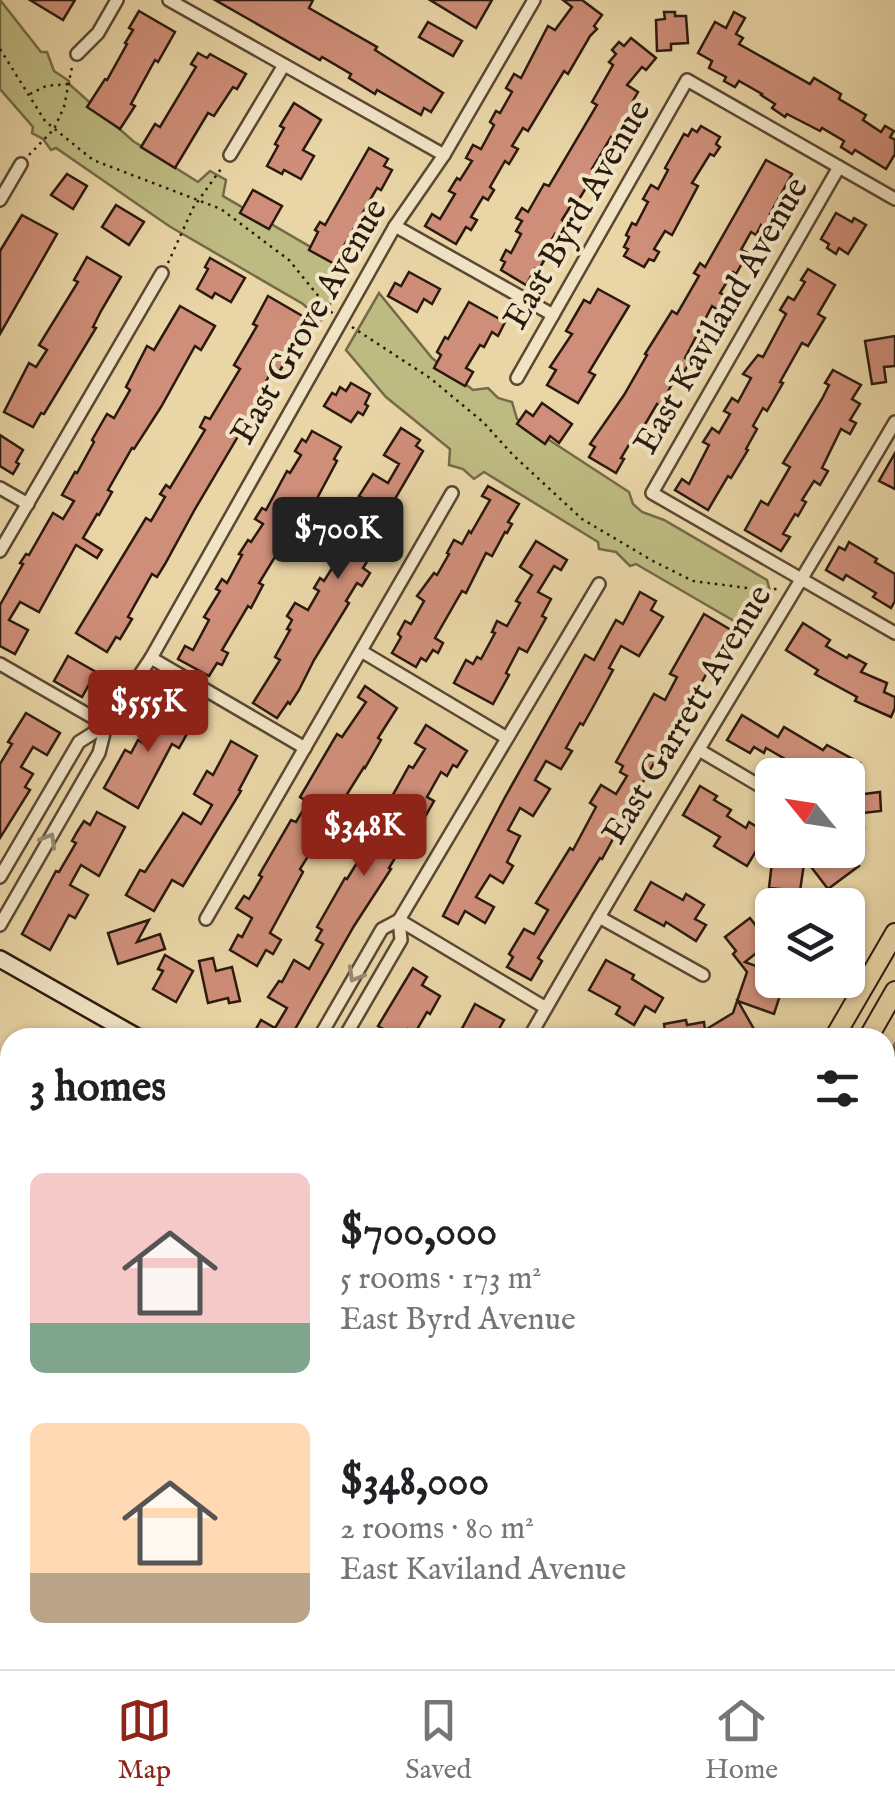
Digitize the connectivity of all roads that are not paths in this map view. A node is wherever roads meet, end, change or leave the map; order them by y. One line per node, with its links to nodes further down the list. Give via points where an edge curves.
1 (117, 0): 4 (street)
2 (169, 0): 5 (street)
3 (534, 0): 7 (street, East Grove Avenue)
4 (77, 54)
5 (284, 65): 6 (street); 7 (street)
6 (230, 155)
7 (444, 155): 12 (street, East Grove Avenue)
8 (20, 164): 10 (street)
9 (840, 167): 11 (street); 14 (street, East Byrd Avenue, via 688,80); 21 (street, East Kaviland Avenue, via 652,492)
10 (0, 200)
11 (895, 200)
12 (395, 226): 14 (street); 25 (street, East Grove Avenue)
13 (162, 273): 19 (street)
14 (553, 315): 15 (street, East Byrd Avenue)
15 (517, 378)
16 (895, 422): 21 (street, East Garrett Avenue)
17 (0, 488): 19 (street)
18 (452, 493): 24 (street)
19 (28, 504): 20 (street)
20 (0, 551)
21 (802, 580): 23 (street); 30 (street, East Garrett Avenue)
22 (599, 584): 28 (street)
23 (895, 633)
24 (361, 651): 28 (street); 29 (street)
25 (150, 658): 27 (street, East Grove Avenue); 29 (street)
26 (0, 664): 27 (street)
27 (106, 725): 32 (street, East Grove Avenue, via 80,742); 36 (street, East Grove Avenue, one-way to 27, via 99,753)
28 (507, 738): 35 (street)
29 (305, 748): 34 (street)
30 (699, 750): 31 (street); 33 (street, East Garrett Avenue)
31 (755, 783)
32 (0, 877)
33 (599, 916): 39 (street); 41 (street, East Garrett Avenue)
34 (206, 919)
35 (399, 920): 41 (street); 43 (street, one-way to 43, via 382,929); 44 (street, via 402,940)
36 (0, 925)
37 (895, 934): 46 (main road)
38 (0, 959): 42 (street)
39 (703, 976)
40 (895, 991): 47 (main road)
41 (546, 1008): 45 (street, East Garrett Avenue)
42 (109, 1028)
43 (325, 1028)
44 (350, 1028)
45 (535, 1028)
46 (840, 1028)
47 (874, 1028)

